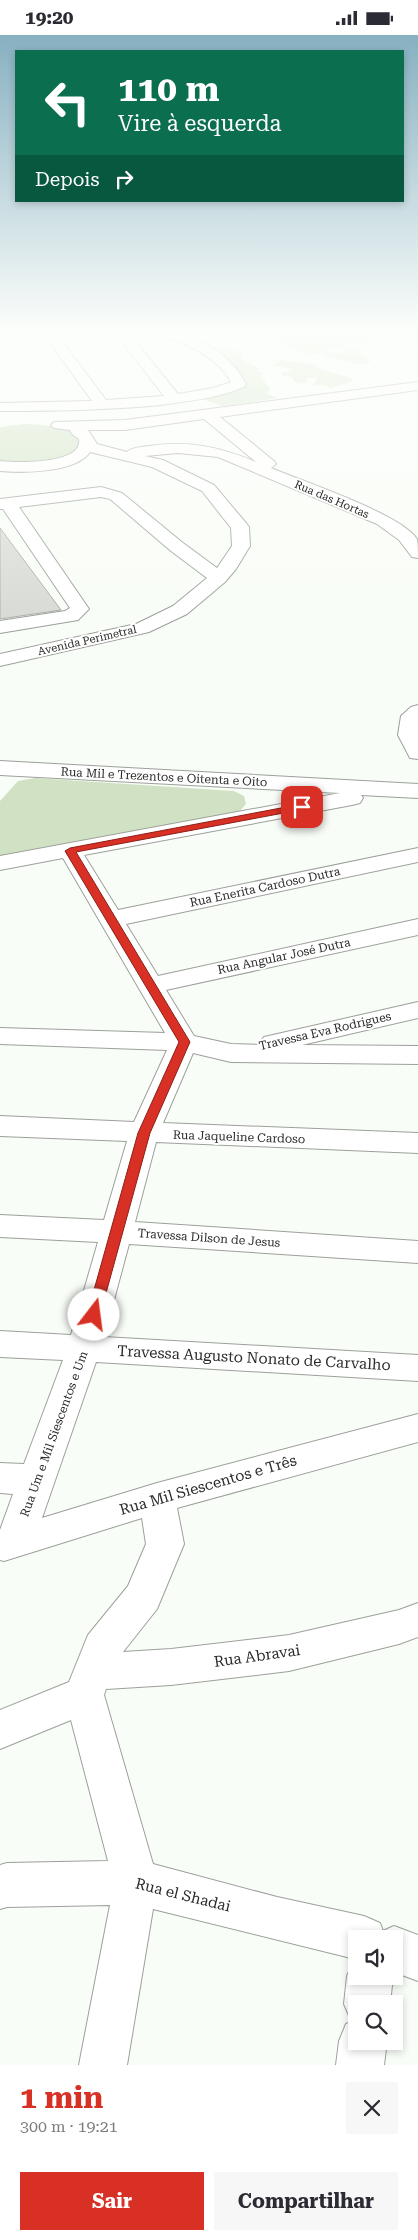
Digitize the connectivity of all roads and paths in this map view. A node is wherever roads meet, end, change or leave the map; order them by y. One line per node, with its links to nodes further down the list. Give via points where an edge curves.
1 (48, 424): 4 (street)
2 (134, 424): 5 (street)
3 (219, 424): 10 (street)
4 (59, 425): 5 (street); 6 (street, Avenida Perimetral, via 77,431)
5 (125, 425): 6 (street, via 101,431)
6 (88, 441): 7 (street, Avenida Perimetral, via 95,450); 8 (street, via 85,449)
7 (115, 455): 8 (street, Avenida Perimetral); 10 (street, Rua das Hortas, via 182,446 223,454); 14 (street, Avenida Perimetral, via 157,463 190,477 208,488 224,505 240,527 241,546)
8 (63, 461): 9 (street, Avenida Perimetral, via 26,467)
9 (0, 466)
10 (288, 480): 12 (street, Rua das Hortas)
11 (4, 504): 14 (street, via 101,492 116,496 176,547); 15 (street, via 80,609 70,616)
12 (412, 535): 13 (street, Rua das Hortas)
13 (418, 553)
14 (219, 578): 16 (street, Avenida Perimetral, via 180,609 142,628)
15 (0, 627)
16 (0, 660)
17 (418, 711): 18 (street, via 411,716 409,735)
18 (418, 753)
19 (4, 774): 20 (street, Rua Mil e Trezentos e Oitenta e Oito)
20 (232, 781): 21 (street, Rua Mil e Trezentos e Oitenta e Oito); 22 (street, via 252,792 256,803 252,813)
21 (407, 790): 22 (street)
22 (245, 818): 23 (street)
23 (70, 851): 25 (street); 26 (street)
24 (418, 855): 26 (street, Rua Enerita Cardoso Dutra)
25 (0, 863)
26 (112, 919): 28 (street)
27 (418, 927): 28 (street, Rua Angular José Dutra)
28 (150, 986): 31 (street)
29 (418, 1010): 32 (street, Travessa Eva Rodrigues)
30 (0, 1036): 31 (street)
31 (184, 1042): 32 (street); 35 (street, Rua Um e Mil Siescentos e Um)
32 (232, 1053): 33 (street)
33 (418, 1055)
34 (0, 1127): 35 (street, Rua Jaqueline Cardoso)
35 (144, 1133): 36 (street, Rua Jaqueline Cardoso); 38 (street, Rua Um e Mil Siescentos e Um)
36 (418, 1143)
37 (0, 1226): 38 (street, Travessa Dilson de Jesus)
38 (116, 1232): 39 (street, Travessa Dilson de Jesus); 41 (street, Rua Um e Mil Siescentos e Um)
39 (418, 1252)
40 (0, 1343): 41 (street, Travessa Augusto Nonato de Carvalho)
41 (84, 1348): 42 (street, Travessa Augusto Nonato de Carvalho); 45 (street, Rua Um e Mil Siescentos e Um)
42 (418, 1368)
43 (418, 1428): 46 (street, Rua Mil Siescentos e Três)
44 (0, 1478): 45 (street)
45 (36, 1479): 47 (street, Rua Um e Mil Siescentos e Um)
46 (157, 1498): 47 (street, Rua Mil Siescentos e Três); 49 (street, via 165,1544 143,1597 102,1648)
47 (8, 1543)
48 (418, 1620): 49 (street, Rua Abravai, via 289,1653 171,1667)
49 (89, 1684): 50 (street, Rua Abravai); 51 (street)
50 (0, 1730)
51 (136, 1881): 52 (street, Rua el Shadai); 53 (street, Rua el Shadai); 57 (street)
52 (0, 1887)
53 (348, 1935)
54 (403, 1952): 55 (street)
55 (418, 1958)
56 (362, 2050): 58 (street)
57 (103, 2065)
58 (360, 2065)

